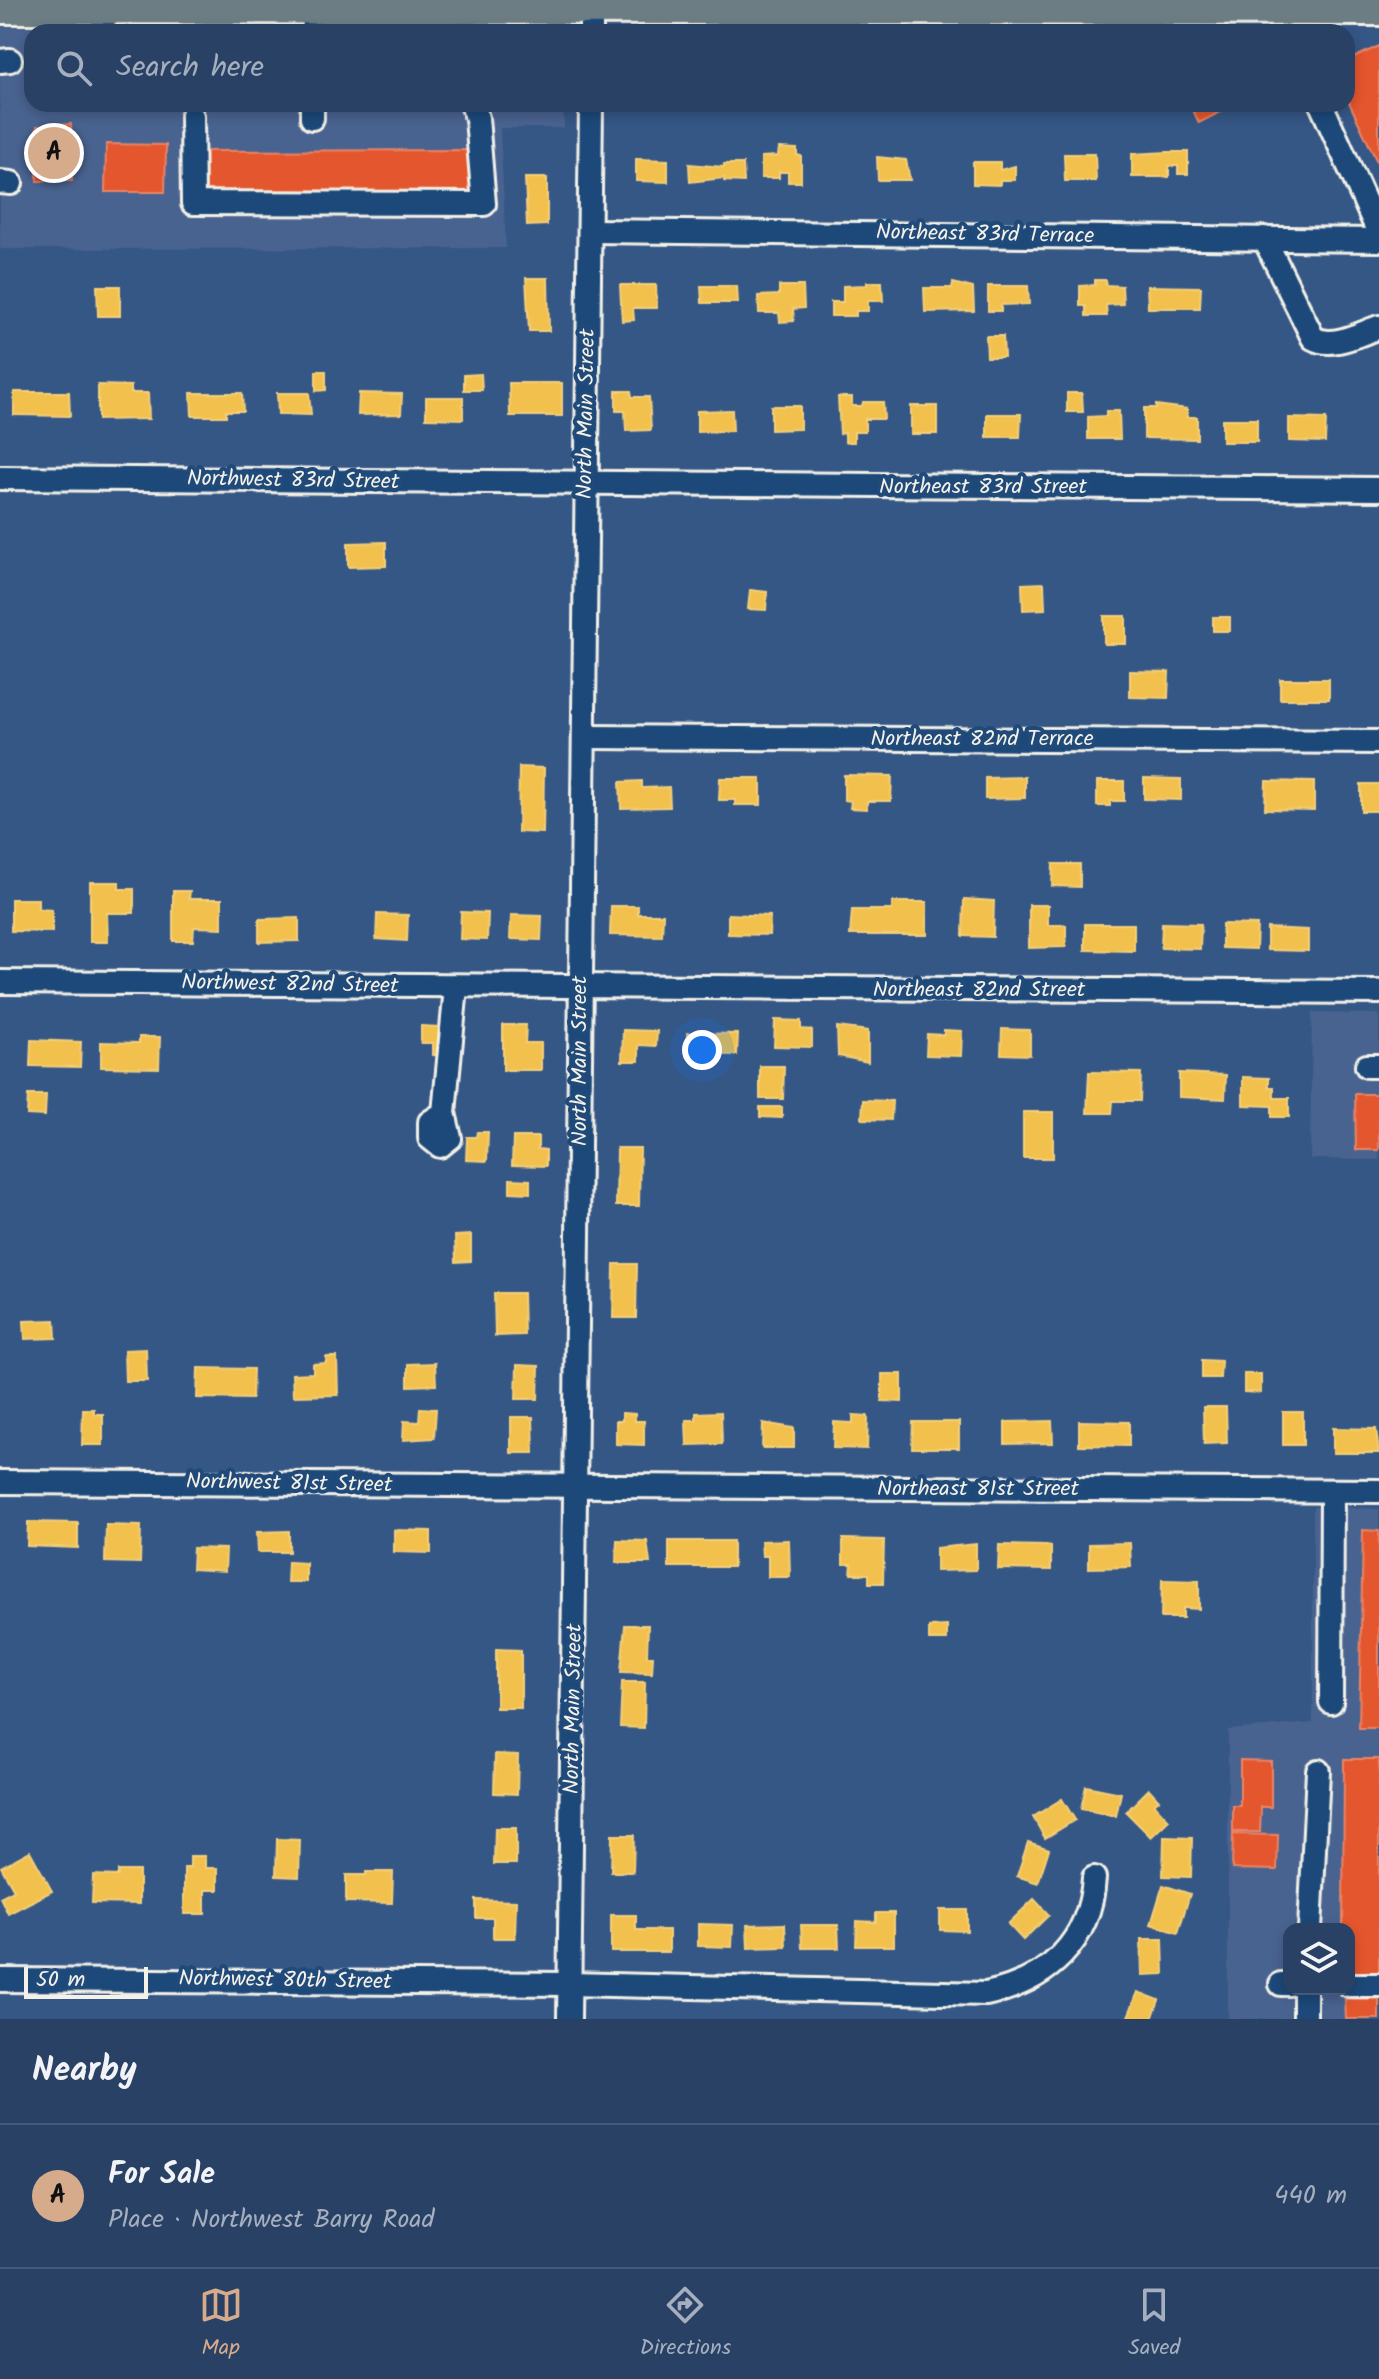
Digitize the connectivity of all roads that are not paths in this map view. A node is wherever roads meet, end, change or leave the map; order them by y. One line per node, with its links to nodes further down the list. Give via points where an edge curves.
1 (856, 5): 2 (main road); 6 (main road)
2 (962, 5): 7 (main road)
3 (0, 9): 9 (main road)
4 (1379, 11): 8 (main road)
5 (315, 14): 9 (main road); 10 (main road)
6 (591, 14): 10 (main road)
7 (1281, 14): 8 (main road)
8 (1314, 14)
9 (103, 21)
10 (465, 21)
11 (475, 112): 14 (street, via 484,204 193,203)
12 (591, 112): 15 (street, North Main Street)
13 (1325, 112): 16 (street)
14 (192, 116)
15 (590, 231): 17 (street, Northeast 83rd Terrace); 21 (street, North Main Street)
16 (1379, 233)
17 (1264, 238): 18 (street, Northeast 83rd Terrace); 19 (street, via 1313,338 1335,342)
18 (1379, 240)
19 (1379, 327)
20 (0, 478): 21 (street, Northwest 83rd Street)
21 (586, 485): 22 (street, Northeast 83rd Street); 23 (street, North Main Street)
22 (1379, 489)
23 (585, 737): 24 (street, Northeast 82nd Terrace); 27 (street, North Main Street)
24 (1379, 742)
25 (0, 982): 26 (street, Northwest 82nd Street)
26 (456, 987): 27 (street, Northwest 82nd Street); 29 (street)
27 (580, 988): 28 (street, Northeast 82nd Street); 31 (street, North Main Street)
28 (1379, 992)
29 (444, 1113)
30 (0, 1482): 31 (street, Northwest 81st Street)
31 (577, 1487): 32 (street, Northeast 81st Street); 39 (street, North Main Street)
32 (1332, 1491): 33 (street, Northeast 81st Street); 34 (street)
33 (1379, 1491)
34 (1331, 1702)
35 (1318, 1771): 37 (street)
36 (1094, 1878): 39 (street, Northwest 80th Street, via 1082,1928 1058,1961 1025,1984 986,1994)
37 (1310, 1923)
38 (0, 1980): 39 (street, Northwest 80th Street)
39 (570, 1984): 43 (street, North Main Street)
40 (1355, 1985): 41 (street)
41 (1379, 1985)
42 (1305, 1995): 44 (street)
43 (569, 2019)
44 (1305, 2019)

